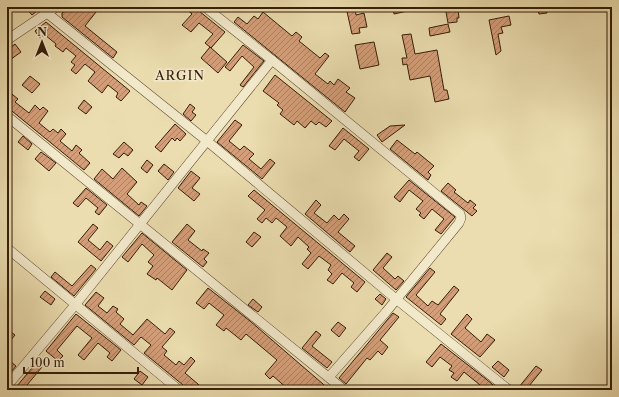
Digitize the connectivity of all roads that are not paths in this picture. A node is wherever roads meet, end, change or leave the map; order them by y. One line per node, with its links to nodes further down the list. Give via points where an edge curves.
1 (56, 7): 3 (street)
2 (205, 7): 5 (street)
3 (47, 13): 4 (street); 7 (street)
4 (7, 40)
5 (272, 60): 7 (street); 10 (street, via 460,214 459,223)
6 (7, 116): 8 (street)
7 (207, 141): 8 (street); 10 (street)
8 (139, 224): 11 (street); 12 (street)
9 (7, 248): 11 (street)
10 (396, 299): 12 (street); 17 (street)
11 (75, 305): 13 (street); 15 (street)
12 (329, 378): 16 (street)
13 (7, 386): 14 (street)
14 (11, 390)
15 (179, 390)
16 (344, 390)
17 (509, 390)

